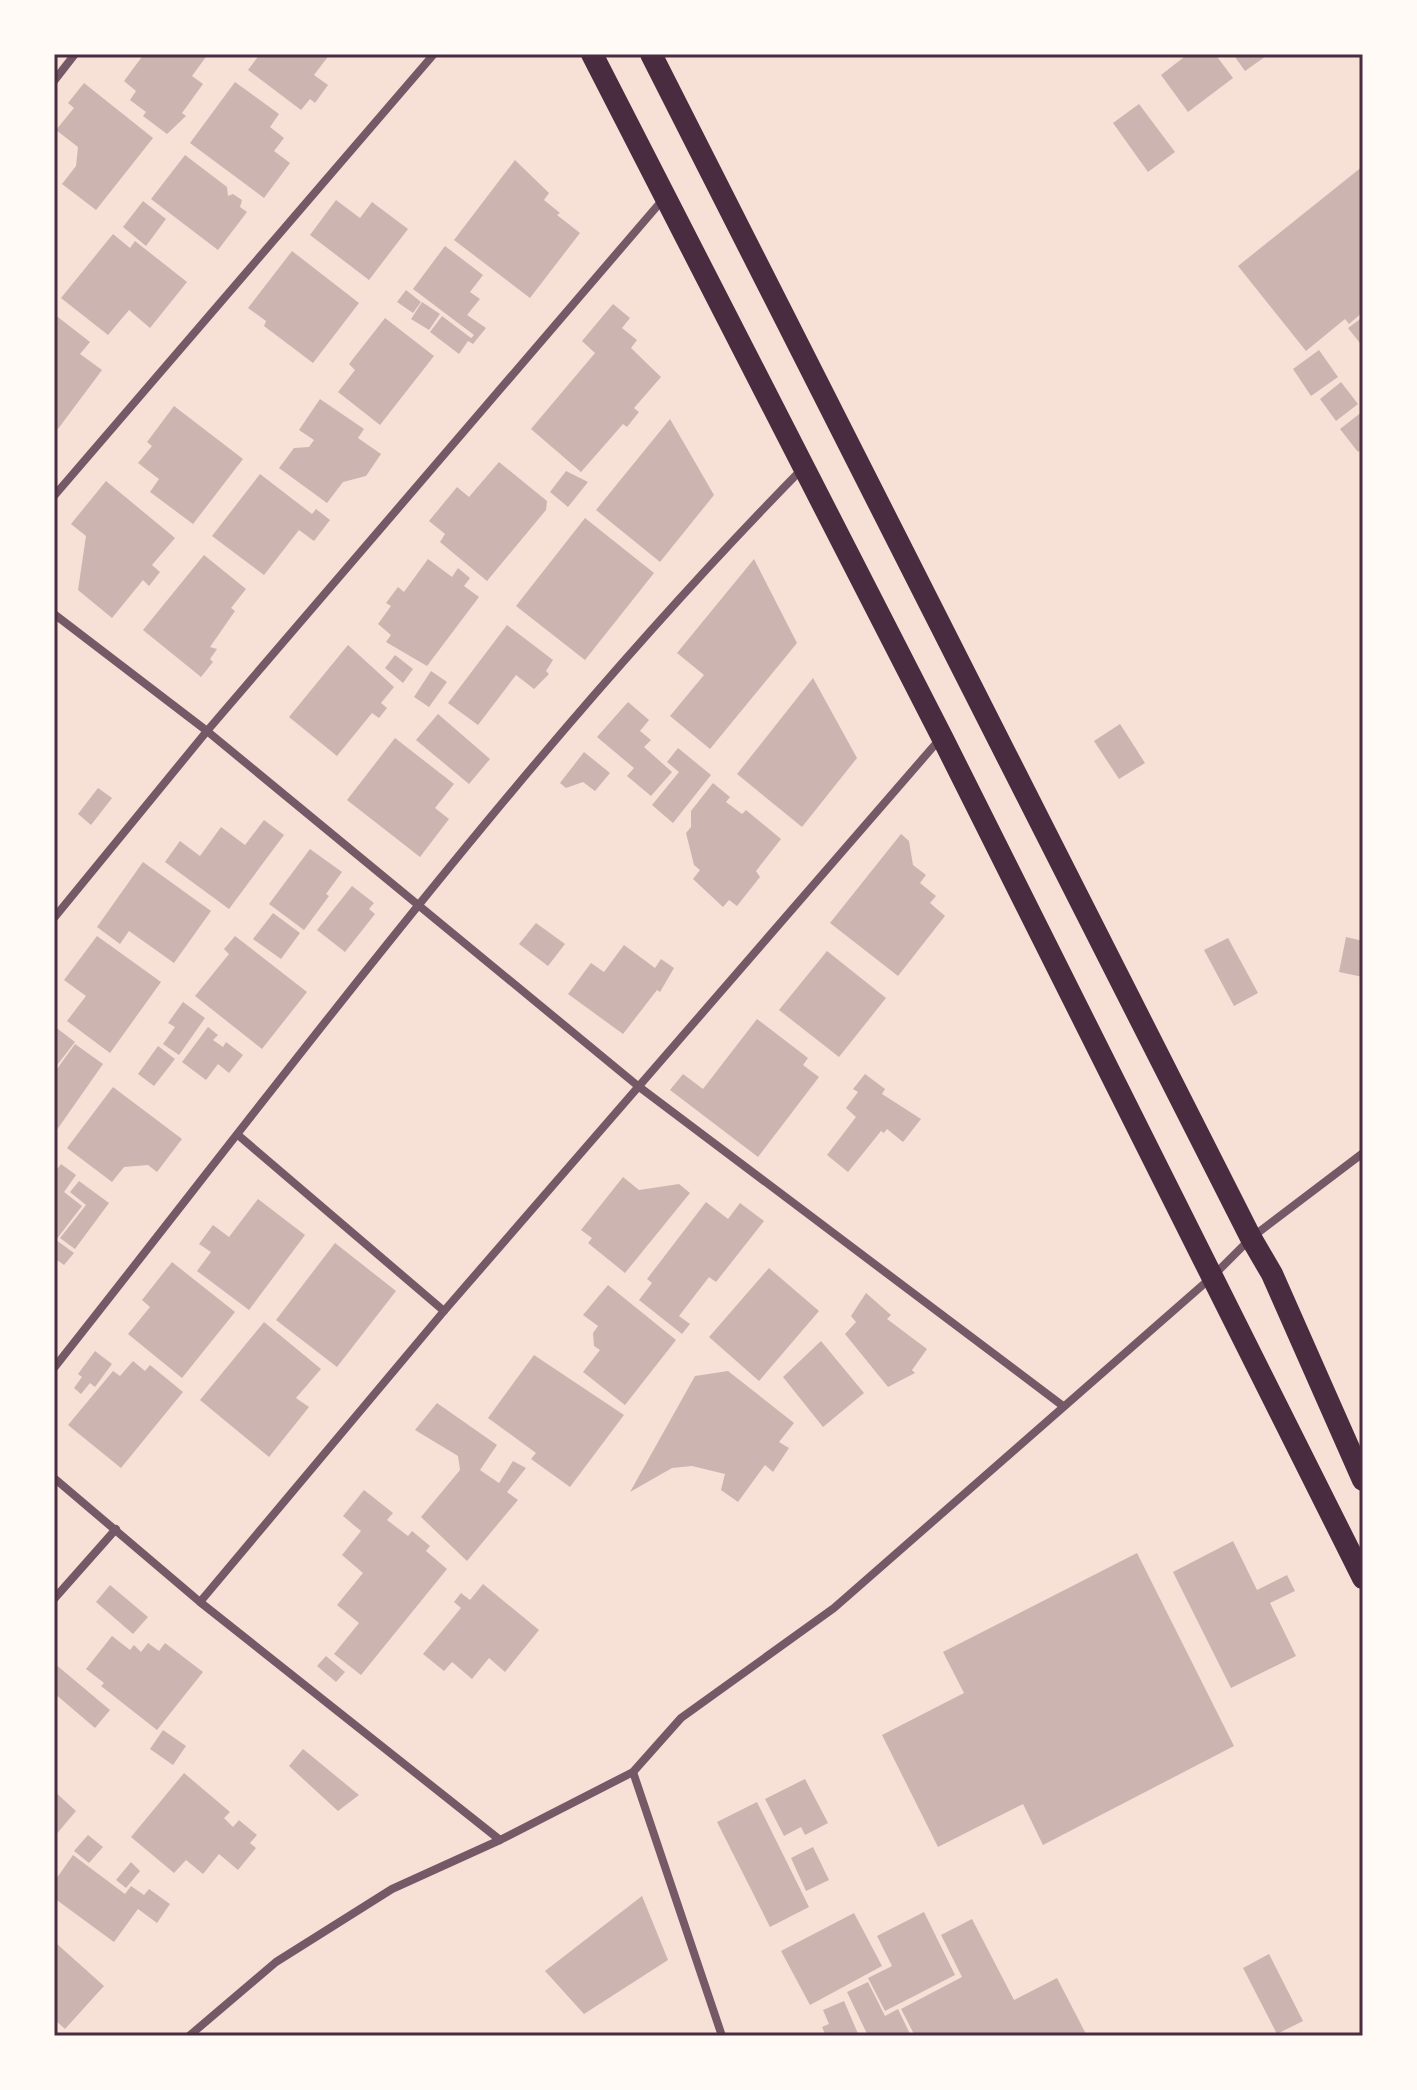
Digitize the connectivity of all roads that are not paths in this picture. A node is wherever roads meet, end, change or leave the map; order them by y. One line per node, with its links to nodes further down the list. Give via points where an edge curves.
1 (75, 54): 5 (street)
2 (434, 54): 8 (street)
3 (592, 54): 6 (highway)
4 (651, 54): 17 (highway)
5 (54, 81)
6 (665, 197): 7 (highway); 10 (street)
7 (804, 466): 11 (highway); 12 (street, via 687,590)
8 (54, 496)
9 (54, 614): 10 (street)
10 (207, 731): 12 (street); 13 (street)
11 (942, 737): 14 (street); 18 (highway)
12 (416, 905): 14 (street); 15 (street)
13 (54, 918)
14 (638, 1086): 19 (street); 21 (street)
15 (238, 1135): 19 (street); 20 (street)
16 (1363, 1153): 17 (street)
17 (1251, 1238): 18 (street); 23 (highway)
18 (1213, 1276): 21 (street); 25 (highway)
19 (444, 1311): 27 (street)
20 (54, 1368)
21 (1063, 1406): 28 (street, via 834,1608 681,1718)
22 (54, 1478): 24 (street)
23 (1363, 1480)
24 (116, 1529): 26 (street); 27 (street)
25 (1363, 1578)
26 (54, 1599)
27 (200, 1602): 29 (street)
28 (633, 1772): 29 (street); 31 (street)
29 (500, 1840): 30 (street, via 392,1889 276,1962)
30 (189, 2036)
31 (722, 2036)

